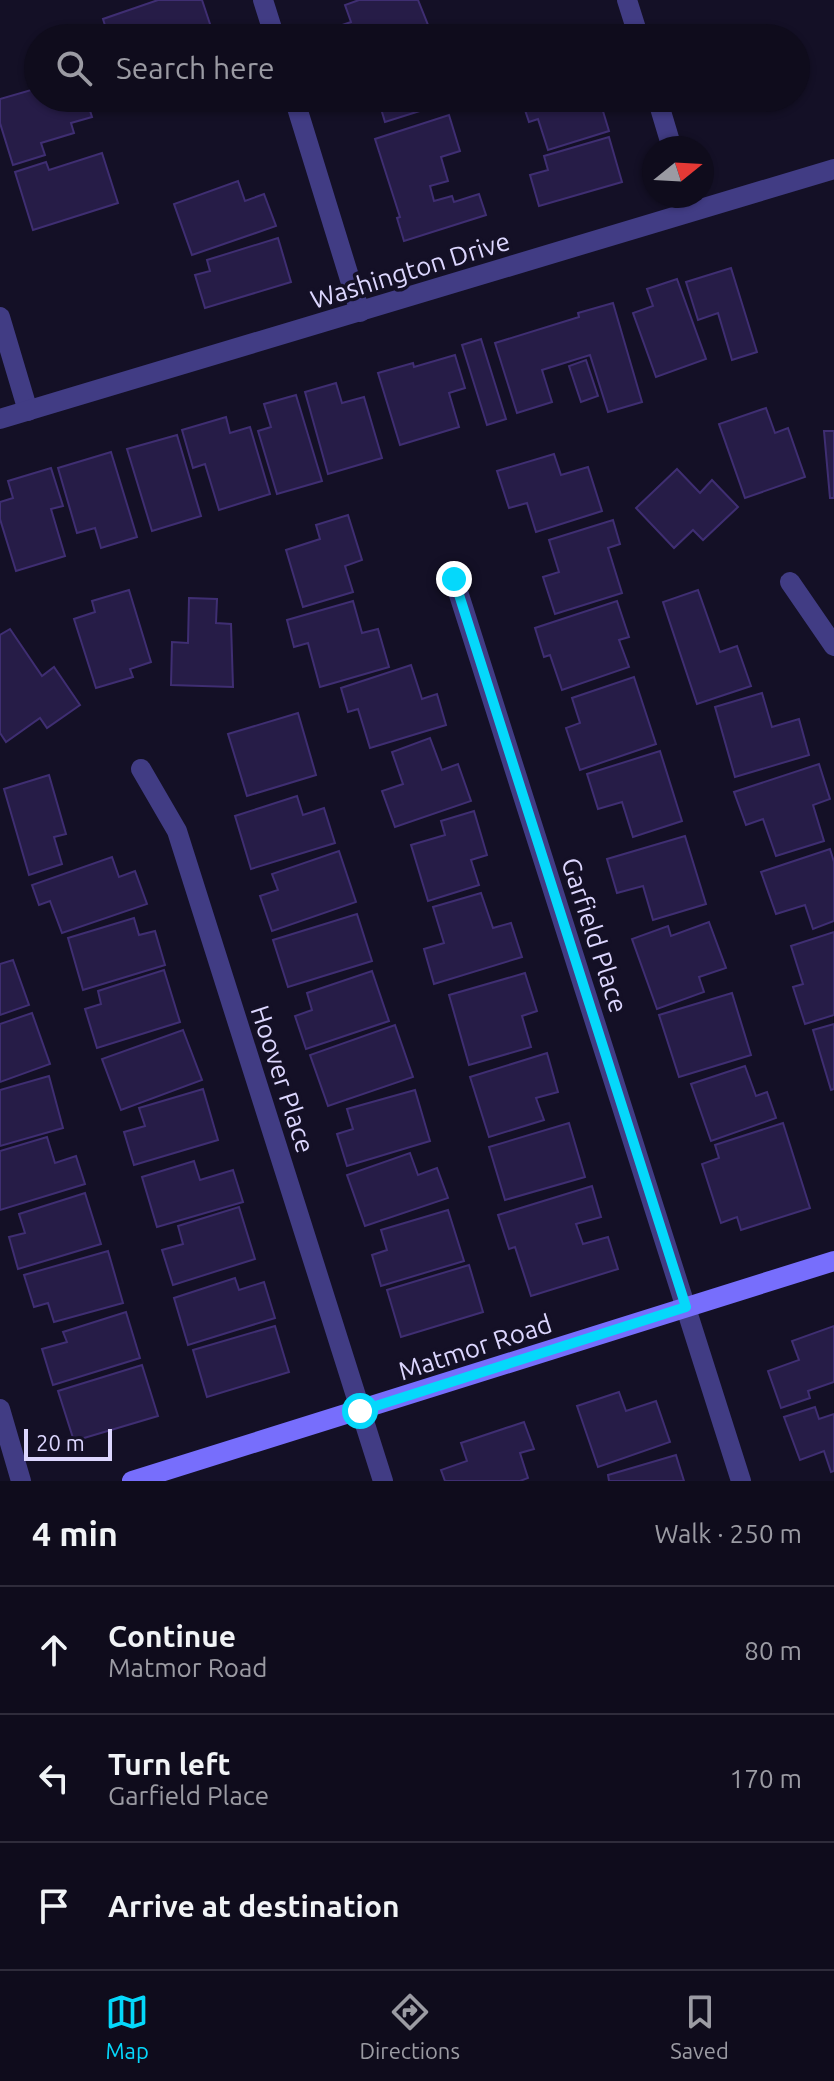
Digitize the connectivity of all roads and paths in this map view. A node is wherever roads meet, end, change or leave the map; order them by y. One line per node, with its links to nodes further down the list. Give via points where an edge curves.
1 (263, 0): 3 (street)
2 (627, 0): 4 (street)
3 (271, 24)
4 (635, 24)
5 (298, 112): 11 (street)
6 (661, 112): 7 (street)
7 (668, 136)
8 (834, 169): 9 (street, Washington Drive)
9 (714, 198)
10 (678, 208): 11 (street, Washington Drive)
11 (360, 312): 13 (street, Washington Drive)
12 (0, 317): 13 (street)
13 (28, 411): 14 (street, Washington Drive)
14 (0, 419)
15 (454, 579): 20 (street, Garfield Place)
16 (790, 582): 17 (street)
17 (834, 646)
18 (141, 769): 22 (street, Hoover Place, via 177,831)
19 (834, 1261): 20 (street, Matmor Road)
20 (686, 1307): 22 (street, Matmor Road); 26 (street, Garfield Place)
21 (0, 1409): 23 (street)
22 (360, 1411): 24 (street, Matmor Road); 25 (street, Hoover Place)
23 (21, 1481)
24 (132, 1481)
25 (383, 1481)
26 (741, 1481)

